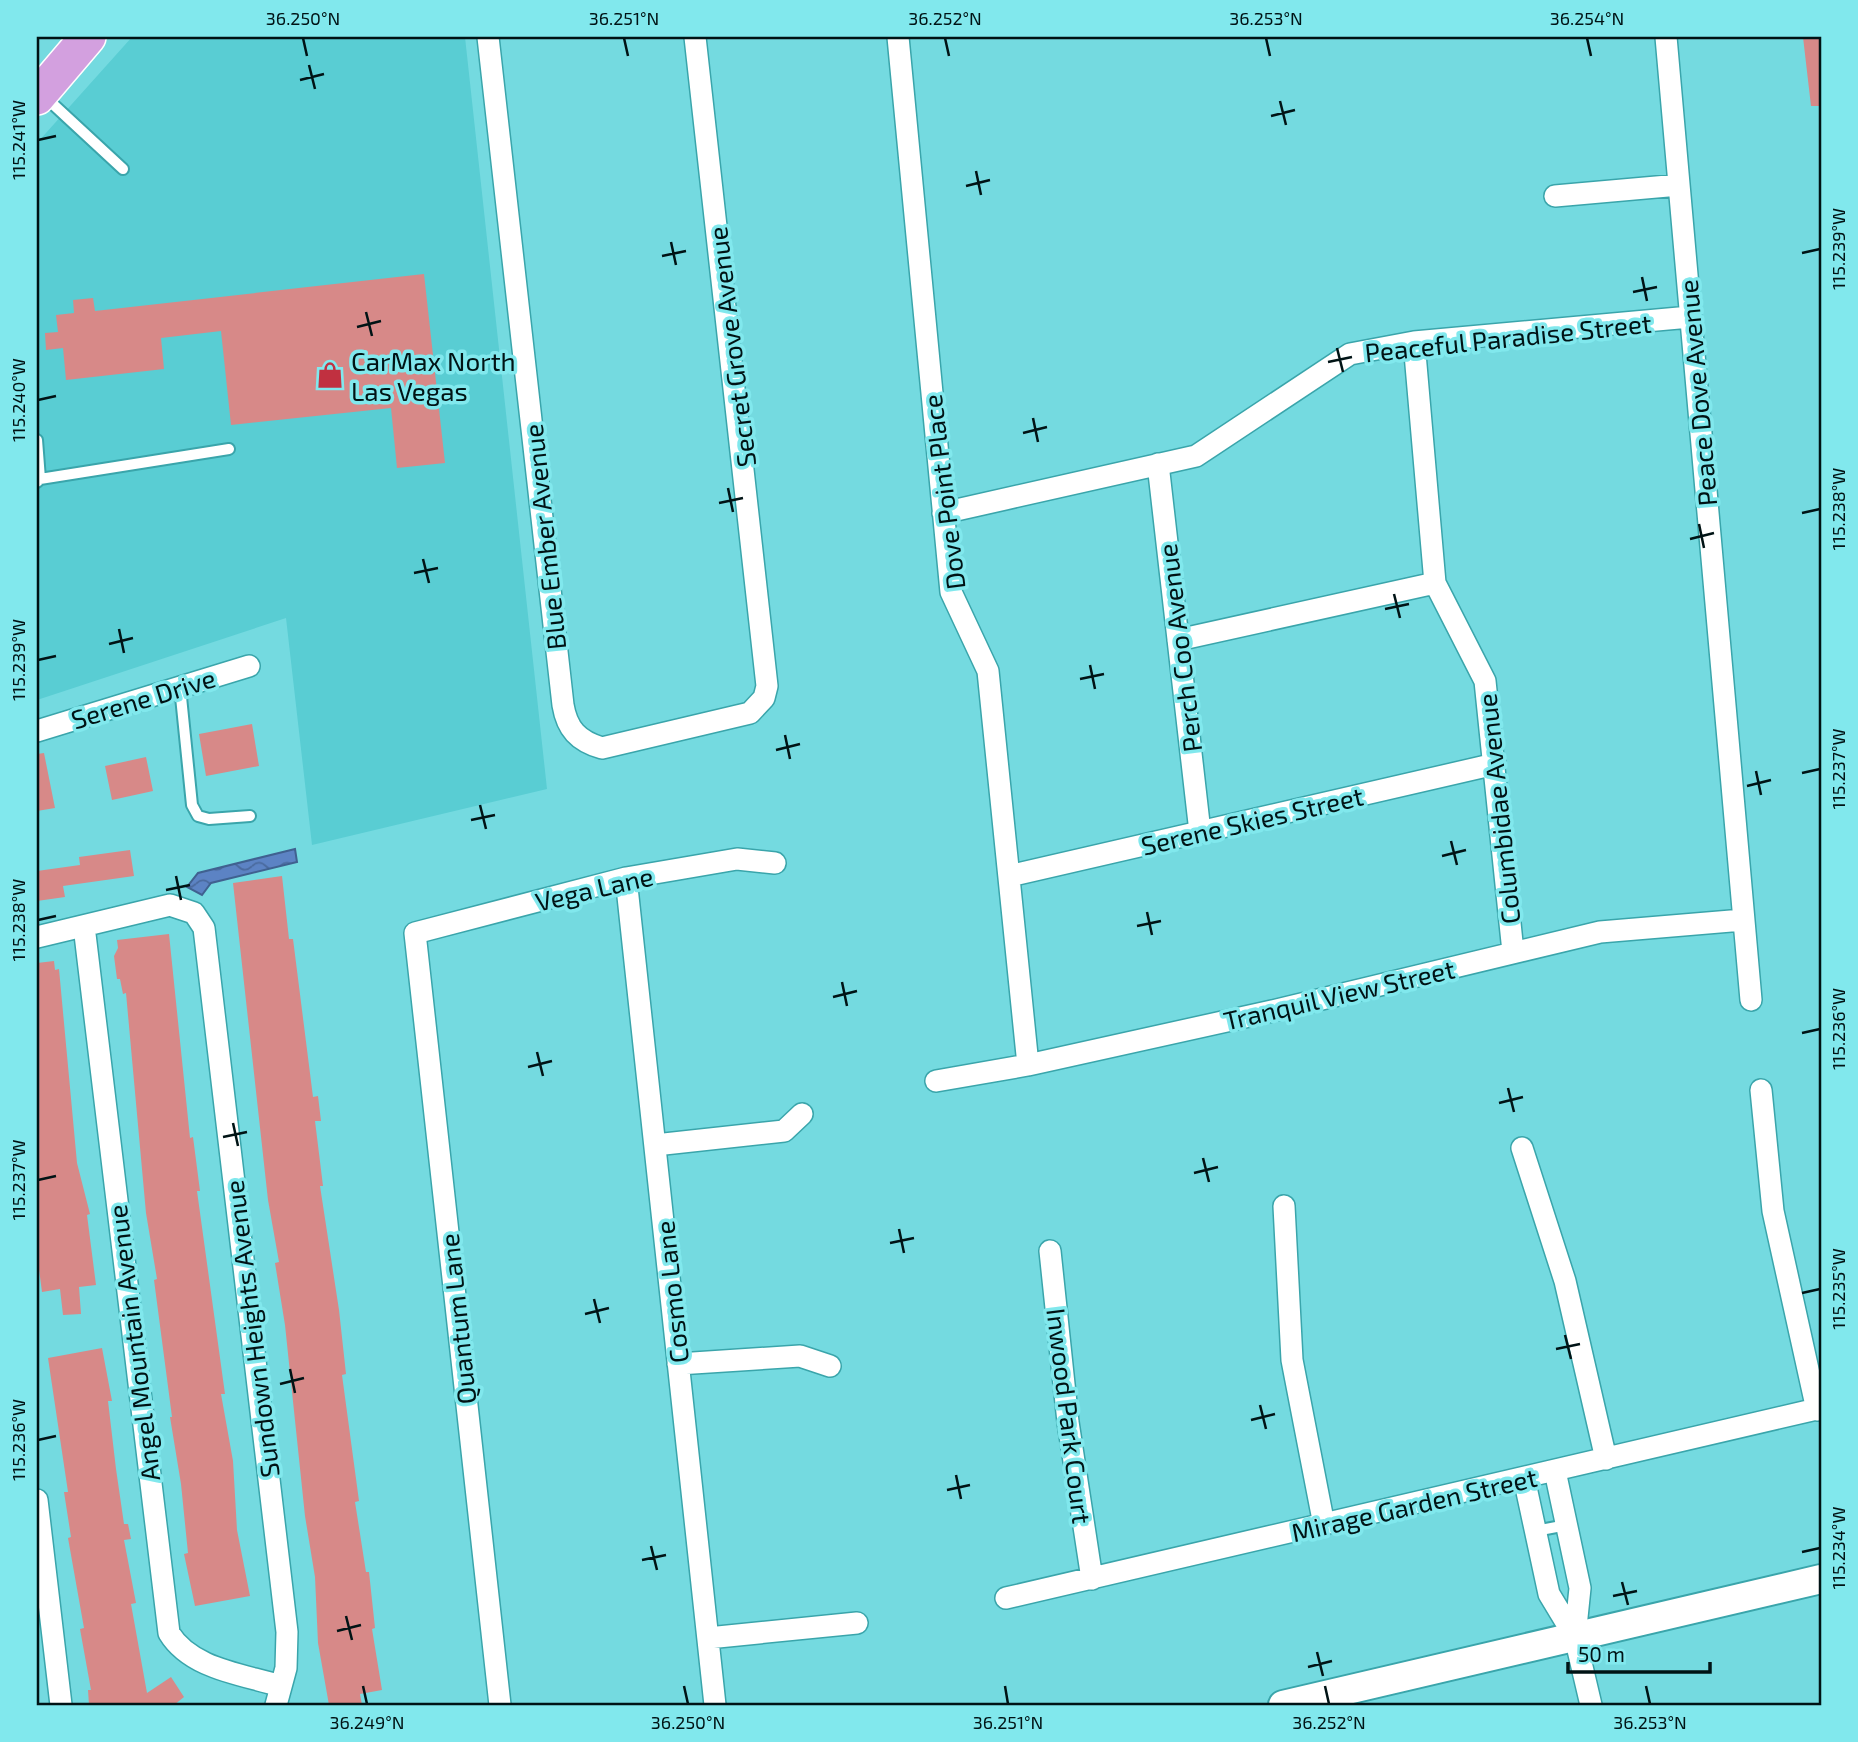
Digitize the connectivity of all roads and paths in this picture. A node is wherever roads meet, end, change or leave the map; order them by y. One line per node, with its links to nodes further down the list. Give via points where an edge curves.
1 (88, 37): 6 (main road)
2 (488, 37): 21 (street, Blue Ember Avenue, via 565,720 580,740 614,747 737,718 750,713)
3 (695, 37): 21 (street, Secret Grove Avenue, via 768,672)
4 (898, 37): 16 (street, Dove Point Place)
5 (1665, 37): 8 (street, Peace Dove Avenue)
6 (38, 92): 7 (lane)
7 (123, 169)
8 (1679, 184): 9 (street); 10 (street, Peace Dove Avenue)
9 (1555, 196)
10 (1690, 317): 11 (street, Peaceful Paradise Street); 29 (street, Peace Dove Avenue)
11 (1414, 342): 14 (street, Peaceful Paradise Street, via 1350,354 1196,456); 17 (street, Columbidae Avenue)
12 (37, 440): 15 (lane)
13 (229, 449): 15 (lane)
14 (1157, 464): 16 (street, Peaceful Paradise Street); 18 (street, Perch Coo Avenue)
15 (38, 481)
16 (943, 513): 27 (street, Dove Point Place, via 951,592 988,671)
17 (1435, 583): 18 (street); 23 (street, Columbidae Avenue, via 1485,681)
18 (1178, 640): 25 (street, Perch Coo Avenue)
19 (249, 666): 20 (street, Serene Drive)
20 (180, 687): 22 (street, Serene Drive); 24 (lane, via 192,805 198,816 209,820)
21 (764, 698)
22 (37, 731)
23 (1495, 764): 25 (street, Serene Skies Street); 33 (street, Columbidae Avenue)
24 (250, 816)
25 (1200, 832): 27 (street, Serene Skies Street)
26 (775, 863): 28 (street, Vega Lane, via 737,859)
27 (1009, 876): 35 (street, Dove Point Place)
28 (626, 878): 31 (street, Vega Lane); 39 (street, Cosmo Lane)
29 (1743, 920): 33 (street, Tranquil View Street, via 1600,932); 34 (street, Peace Dove Avenue)
30 (83, 926): 32 (street); 59 (street, Angel Mountain Avenue, via 169,1633 176,1645 198,1661); 59 (street, Sundown Heights Avenue, via 170,905 194,913 204,928 285,1612 288,1651)
31 (415, 933): 61 (street, Quantum Lane)
32 (37, 937)
33 (1513, 953): 35 (street, Tranquil View Street)
34 (1751, 1000)
35 (1028, 1065): 36 (street, Tranquil View Street)
36 (936, 1081)
37 (1761, 1090): 45 (street, via 1773,1211)
38 (802, 1114): 39 (street, via 784,1131)
39 (655, 1145): 43 (street, Cosmo Lane)
40 (1522, 1149): 46 (street, via 1565,1281)
41 (1284, 1206): 50 (street, via 1292,1360)
42 (1050, 1251): 53 (street, Inwood Park Court, via 1068,1422)
43 (678, 1364): 44 (street, via 800,1356); 58 (street, Cosmo Lane)
44 (830, 1366)
45 (1819, 1409): 46 (street, Mirage Garden Street)
46 (1606, 1459): 47 (street, Mirage Garden Street)
47 (1555, 1471): 48 (street, Mirage Garden Street); 51 (street)
48 (1524, 1478): 50 (street, Mirage Garden Street); 52 (street)
49 (37, 1500): 60 (street)
50 (1324, 1525): 53 (street, Mirage Garden Street)
51 (1567, 1525): 52 (lane); 57 (street, via 1580,1588)
52 (1535, 1531): 57 (street, via 1549,1594)
53 (1093, 1579): 55 (street, Mirage Garden Street)
54 (1821, 1579): 57 (street)
55 (1006, 1598)
56 (857, 1623): 58 (street)
57 (1575, 1637): 63 (street); 64 (street)
58 (708, 1638): 62 (street, Cosmo Lane)
59 (278, 1696)
60 (61, 1705)
61 (500, 1705)
62 (715, 1705)
63 (1283, 1705)
64 (1591, 1705)

